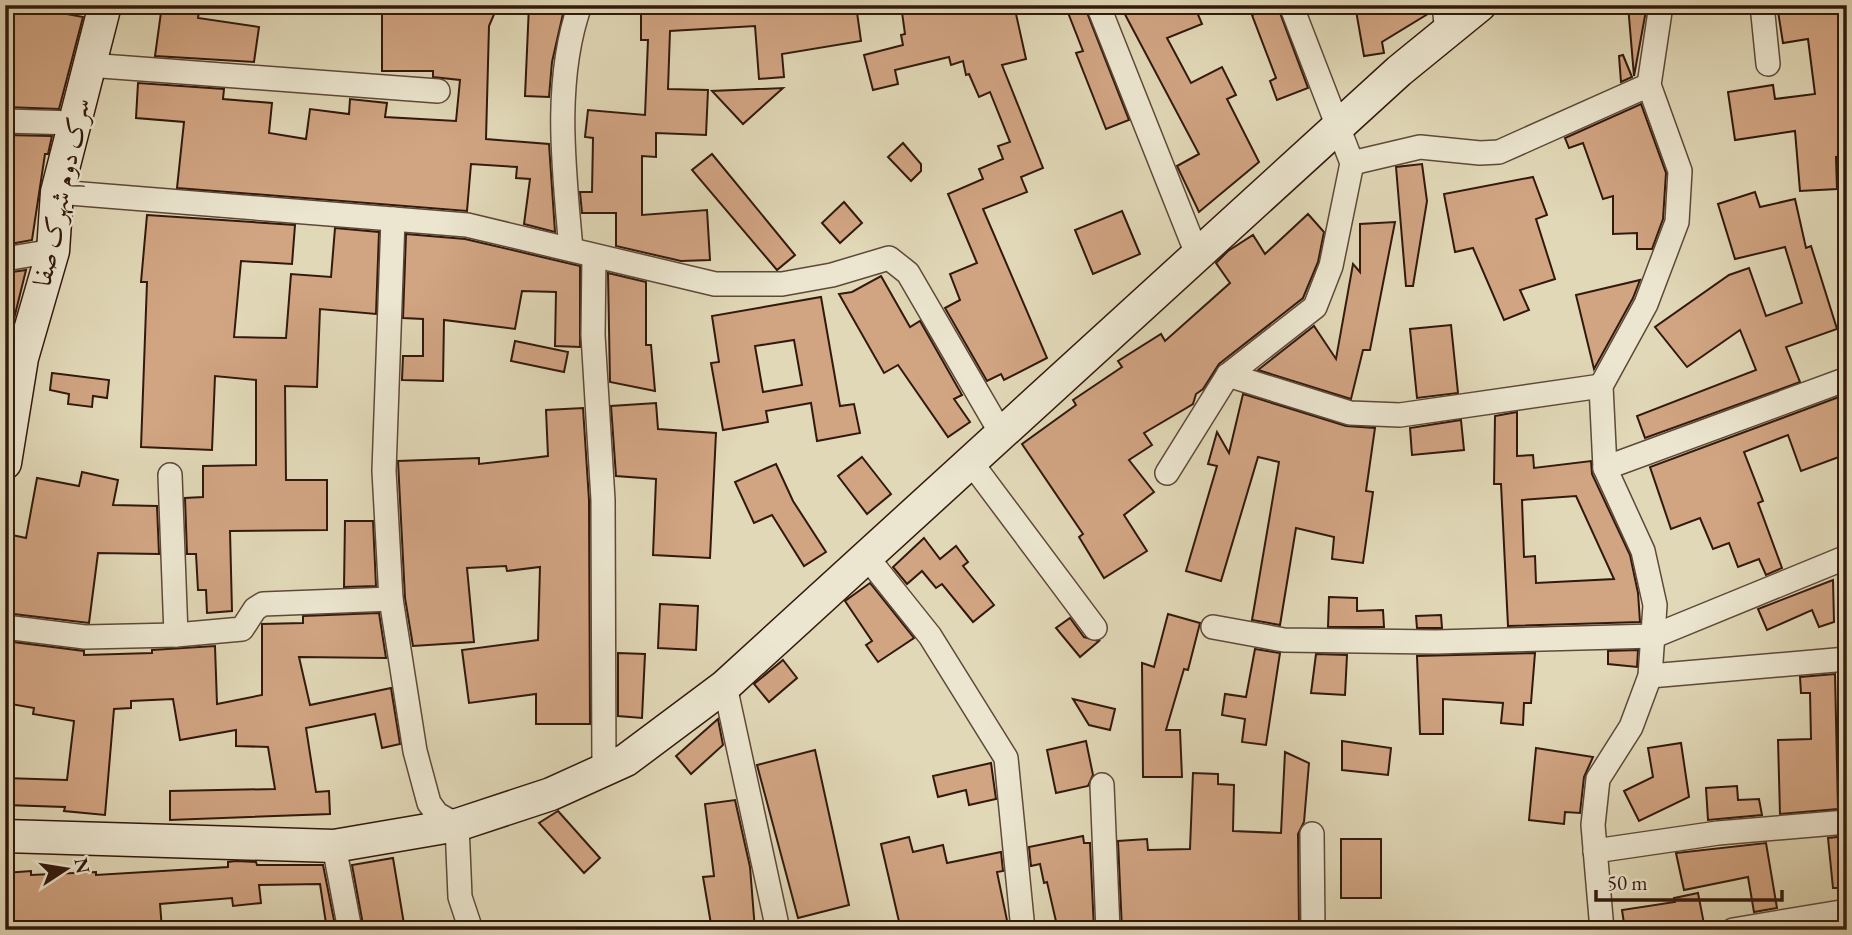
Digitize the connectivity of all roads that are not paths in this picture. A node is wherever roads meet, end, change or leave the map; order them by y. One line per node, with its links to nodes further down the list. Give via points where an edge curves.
1 (580, 5): 19 (street, via 568,39 564,106)
2 (1098, 5): 21 (street)
3 (1291, 5): 15 (street)
4 (1480, 5): 8 (street)
5 (1661, 5): 11 (street)
6 (1762, 5): 9 (street)
7 (102, 6): 10 (street, سرک دوم شهرک صفا)
8 (1446, 19): 15 (street, via 1399,71)
9 (1768, 64)
10 (88, 65): 12 (street); 14 (street, سرک دوم شهرک صفا)
11 (1649, 86): 16 (street, via 1499,152 1420,147); 26 (street, via 1679,171 1677,222 1646,304)
12 (438, 91)
13 (5, 121): 14 (street)
14 (75, 123): 17 (street, سرک دوم شهرک صفا)
15 (1338, 126): 16 (street); 21 (street)
16 (1352, 163): 24 (street, via 1331,266 1315,307)
17 (57, 192): 18 (street); 20 (street, سرک دوم شهرک صفا)
18 (393, 219): 19 (street, via 467,225); 35 (street, via 384,471)
19 (571, 249): 22 (street)
20 (53, 251): 23 (street); 28 (street, سرک دوم شهرک صفا, via 22,358)
21 (1197, 254): 27 (street)
22 (594, 256): 27 (street, via 715,284 782,284 889,258 908,272); 44 (street, via 593,335 603,500)
23 (5, 259)
24 (1227, 375): 26 (street, via 1350,413 1387,414 1497,403); 31 (street)
25 (1847, 379): 30 (street)
26 (1601, 386): 30 (street)
27 (1002, 433): 29 (street)
28 (6, 454)
29 (971, 461): 33 (street); 38 (street)
30 (1605, 468): 40 (street, via 1643,551 1655,605)
31 (1167, 473)
32 (170, 475): 39 (street)
33 (866, 556): 43 (street); 56 (street, via 930,636 1006,758)
34 (1847, 557): 40 (street)
35 (391, 598): 39 (street, via 262,604 242,629); 47 (street, via 415,751 429,803 437,814)
36 (5, 627): 39 (street, via 85,637)
37 (1213, 627): 40 (street, via 1284,640 1436,642)
38 (1095, 628)
39 (176, 635)
40 (1654, 636): 42 (street)
41 (1847, 659): 42 (street)
42 (1650, 676): 51 (street, via 1631,727 1598,779)
43 (725, 686): 44 (street, via 626,760); 55 (street)
44 (604, 770): 47 (street, via 551,794)
45 (1102, 785): 57 (street)
46 (1847, 822): 51 (street, via 1718,833)
47 (457, 825): 50 (street); 54 (street, via 460,897)
48 (1312, 834): 58 (street)
49 (5, 836): 50 (street)
50 (334, 846): 53 (street)
51 (1595, 851): 59 (street)
52 (1847, 911): 60 (street)
53 (350, 930)
54 (471, 930)
55 (778, 930)
56 (1023, 930)
57 (1108, 930)
58 (1313, 930)
59 (1602, 930)
60 (1733, 930)

